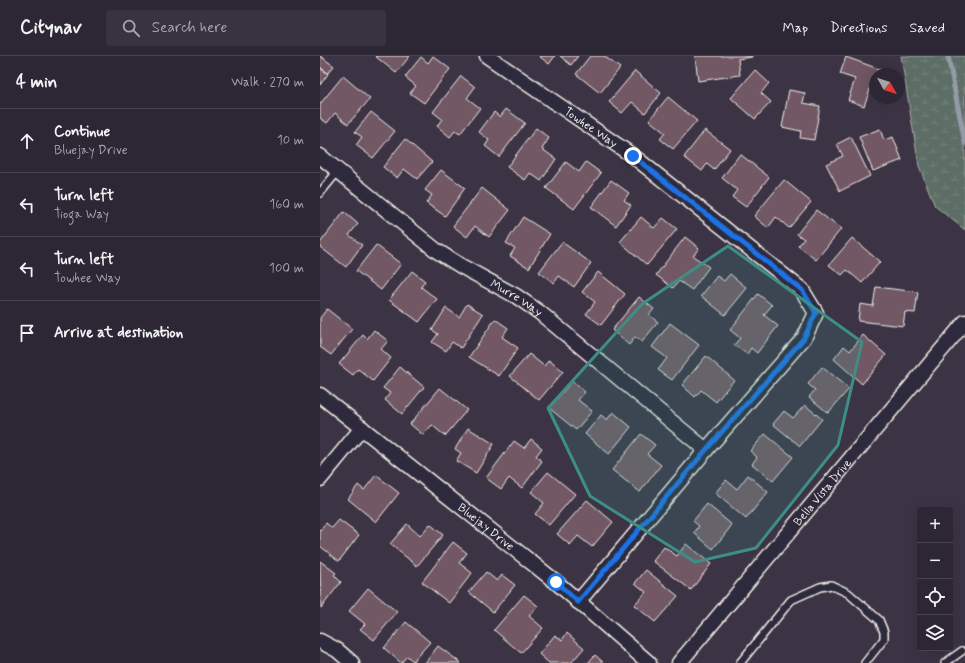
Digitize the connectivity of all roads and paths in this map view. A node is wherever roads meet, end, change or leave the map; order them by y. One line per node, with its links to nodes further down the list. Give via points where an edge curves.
1 (487, 56): 8 (street, Towhee Way, via 633,156 802,290 816,313 804,338)
2 (320, 156): 3 (street, Murre Way)
3 (338, 171): 4 (lane); 8 (street, Murre Way, via 437,251 539,312)
4 (320, 193)
5 (965, 322): 15 (street, Bella Vista Drive)
6 (320, 395): 7 (street, Bluejay Drive)
7 (362, 428): 9 (street); 10 (street, Bluejay Drive)
8 (706, 450): 10 (street)
9 (320, 480)
10 (578, 602): 14 (street, Bluejay Drive)
11 (320, 641): 13 (street, via 337,650)
12 (962, 651): 18 (lane)
13 (352, 663)
14 (649, 663)
15 (680, 663)
16 (740, 663): 17 (lane, via 791,600 831,585 848,593 879,620 884,639)
17 (865, 663)
18 (945, 663)

